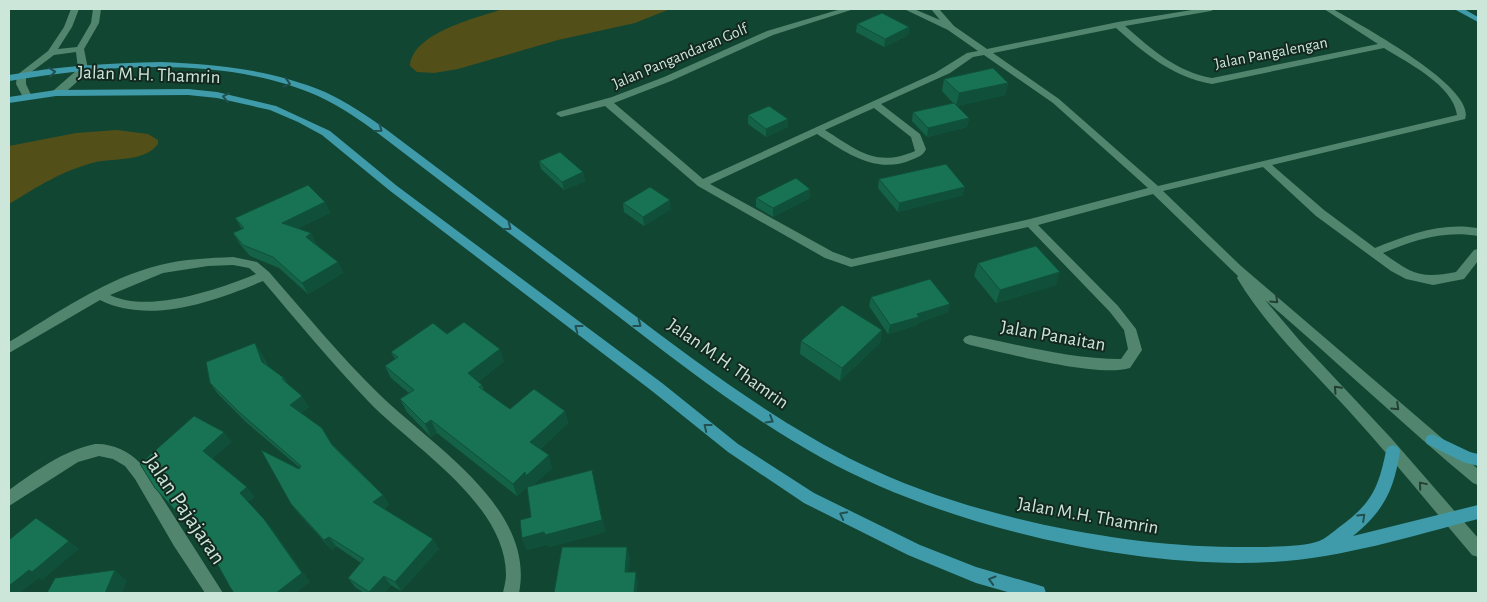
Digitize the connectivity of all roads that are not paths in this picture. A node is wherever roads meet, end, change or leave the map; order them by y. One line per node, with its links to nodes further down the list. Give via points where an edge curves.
1 (75, 9): 10 (street)
2 (97, 9): 10 (street)
3 (850, 9): 23 (street, Jalan Pangandaran Golf, via 783,28)
4 (908, 9): 12 (street)
5 (936, 9): 12 (street)
6 (1211, 9): 11 (street)
7 (1328, 9): 13 (street)
8 (1458, 9): 9 (main road)
9 (1478, 20)
10 (81, 25): 14 (street); 16 (street)
11 (1118, 25): 13 (street, Jalan Pangalengan, via 1157,57 1200,80 1212,81); 15 (street)
12 (951, 28): 15 (street)
13 (1386, 45): 27 (street, via 1430,72 1443,84 1462,106 1462,116 1442,124)
14 (80, 50): 16 (street); 17 (street)
15 (986, 51): 24 (street, via 970,55 954,68); 29 (street, via 1056,101)
16 (51, 53): 18 (street)
17 (83, 69): 18 (main road, Jalan M.H. Thamrin, one-way to 17); 20 (street); 46 (main road, Jalan M.H. Thamrin, one-way to 46, via 149,65 218,69 312,90 338,102 383,132 763,415 858,470 908,491 1013,524 1094,540 1207,555 1276,554)
18 (22, 75): 19 (main road, Jalan M.H. Thamrin); 21 (street, via 21,84)
19 (9, 78)
20 (56, 93): 21 (main road, Jalan M.H. Thamrin); 50 (main road, Jalan M.H. Thamrin, one-way to 20, via 976,575 914,550 801,493 733,448 326,133 302,120 273,108 217,95 188,92)
21 (27, 97): 22 (main road, Jalan M.H. Thamrin)
22 (9, 100)
23 (608, 103): 25 (street, Jalan Pangandaran Golf); 28 (street)
24 (875, 104): 26 (street); 26 (street, via 916,136 920,153 900,162 872,162)
25 (561, 114)
26 (818, 130): 28 (street)
27 (1264, 164): 29 (street); 32 (street, via 1320,212)
28 (702, 184): 30 (street, via 829,255 851,263)
29 (1156, 190): 30 (street); 34 (street)
30 (1030, 224): 37 (street, Jalan Panaitan, via 1114,309 1130,329 1135,350 1125,364 1108,365)
31 (1478, 232): 32 (street, via 1461,229 1426,234)
32 (1376, 252): 33 (street, via 1394,268 1410,276 1433,281 1460,276)
33 (1478, 253)
34 (1237, 269): 39 (street, one-way to 39); 40 (street, one-way to 34, via 1298,348)
35 (265, 275): 36 (street, via 186,302 158,306 118,303); 36 (street, via 253,266 233,261 208,262 161,269); 49 (street, via 374,398 473,487 487,504 508,551 514,574)
36 (99, 295): 38 (street)
37 (970, 340)
38 (9, 348)
39 (1432, 440): 41 (main road); 42 (street)
40 (1393, 451): 45 (street, one-way to 40); 46 (main road, one-way to 40, via 1377,502 1388,479)
41 (1478, 460)
42 (1478, 478)
43 (9, 499): 48 (street, Jalan Pajajaran, via 62,464 87,452 103,450 119,455 136,470)
44 (1478, 512): 45 (main road, Jalan M.H. Thamrin)
45 (1450, 519): 46 (main road, Jalan M.H. Thamrin); 47 (street)
46 (1324, 547)
47 (1478, 550)
48 (215, 593)
49 (511, 593)
50 (1038, 593)

